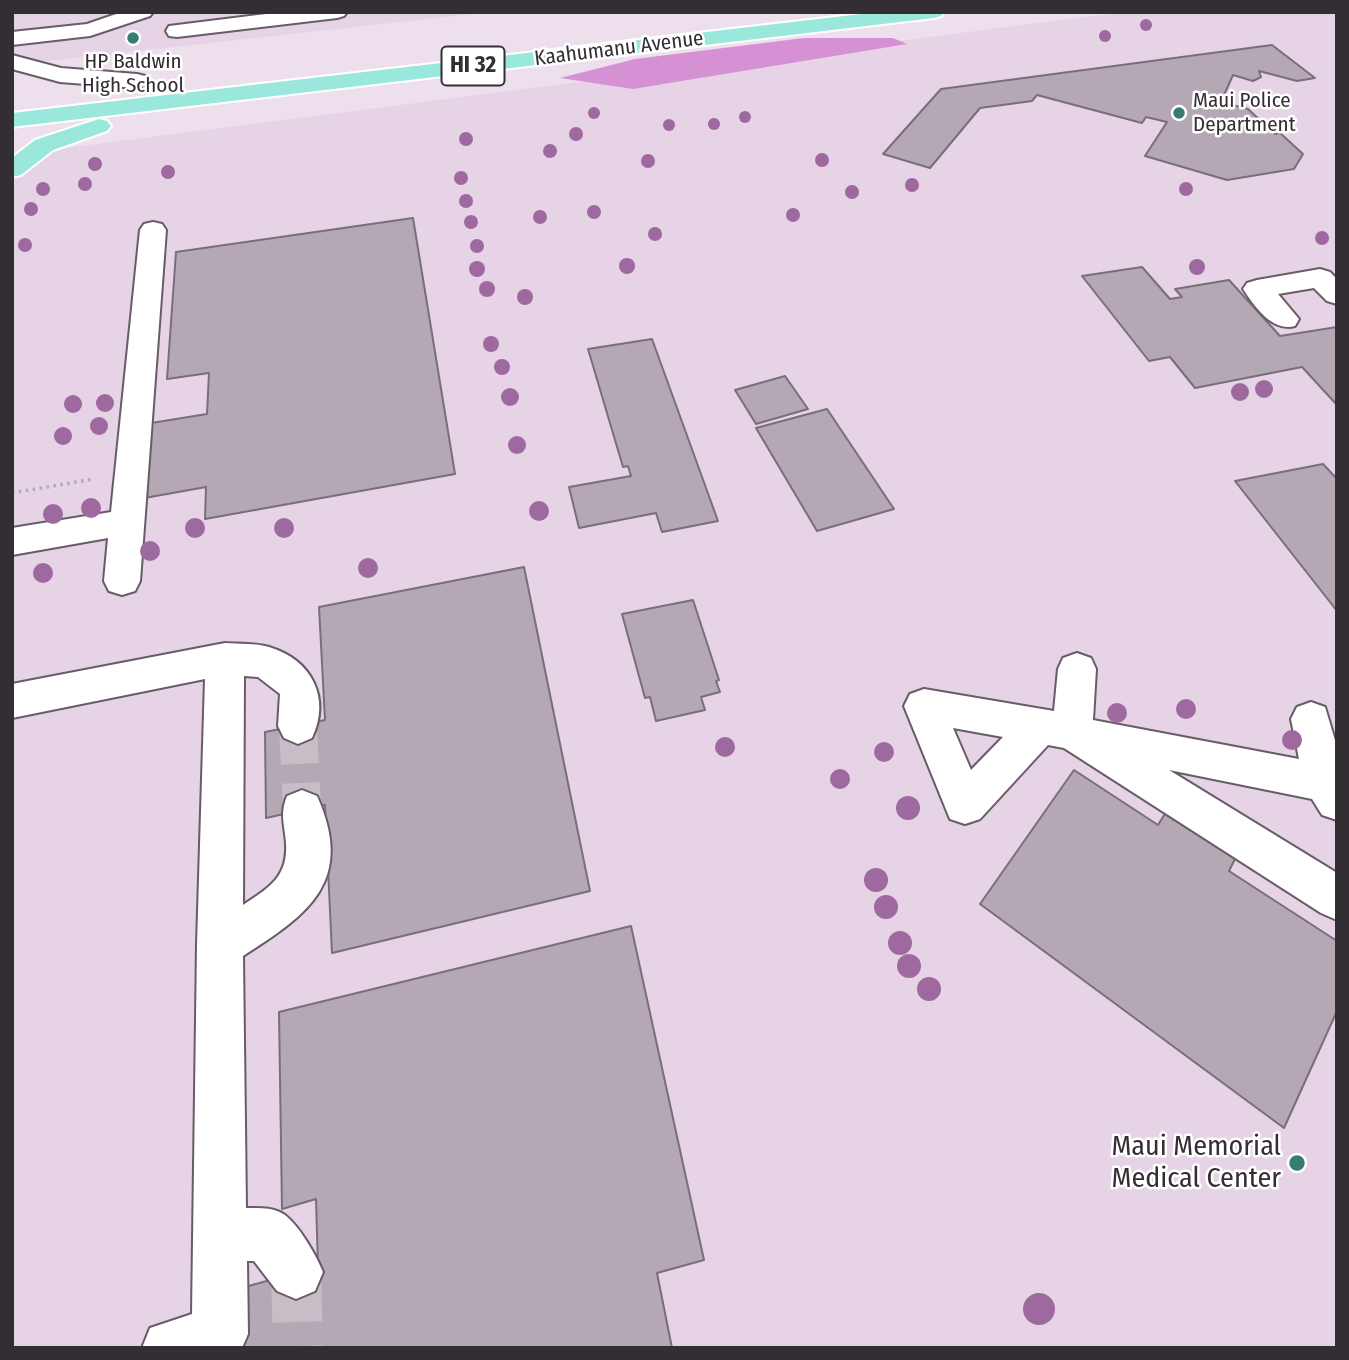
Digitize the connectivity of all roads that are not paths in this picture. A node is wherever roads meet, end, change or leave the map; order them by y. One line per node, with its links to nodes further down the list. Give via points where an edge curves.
1 (143, 12): 6 (lane, via 90,30)
2 (337, 12): 4 (lane)
3 (934, 12): 11 (main road, Kaahumanu Avenue / HI 32)
4 (231, 18): 5 (lane)
5 (177, 31)
6 (12, 39)
7 (12, 62): 9 (lane, via 60,75)
8 (164, 78): 9 (main road)
9 (136, 81): 10 (main road)
10 (40, 91)
11 (250, 92): 12 (main road, Kaahumanu Avenue / HI 32); 13 (main road, via 90,128 44,145)
12 (12, 120)
13 (12, 170)
14 (153, 230): 17 (lane)
15 (1337, 295): 16 (lane, via 1320,278 1257,289)
16 (1285, 319)
17 (127, 522): 18 (lane); 19 (lane)
18 (12, 542)
19 (122, 581)
20 (225, 659): 22 (lane); 24 (lane, via 266,662 298,686); 29 (lane)
21 (1077, 669): 25 (lane)
22 (12, 701)
23 (1311, 719): 26 (lane)
24 (298, 726)
25 (1055, 730): 26 (lane); 28 (lane)
26 (1331, 792)
27 (302, 810): 29 (lane, via 308,843 306,874 283,904)
28 (1337, 898)
29 (219, 944): 30 (lane)
30 (220, 1236): 31 (lane, via 267,1234); 32 (lane)
31 (296, 1272)
32 (202, 1343)

